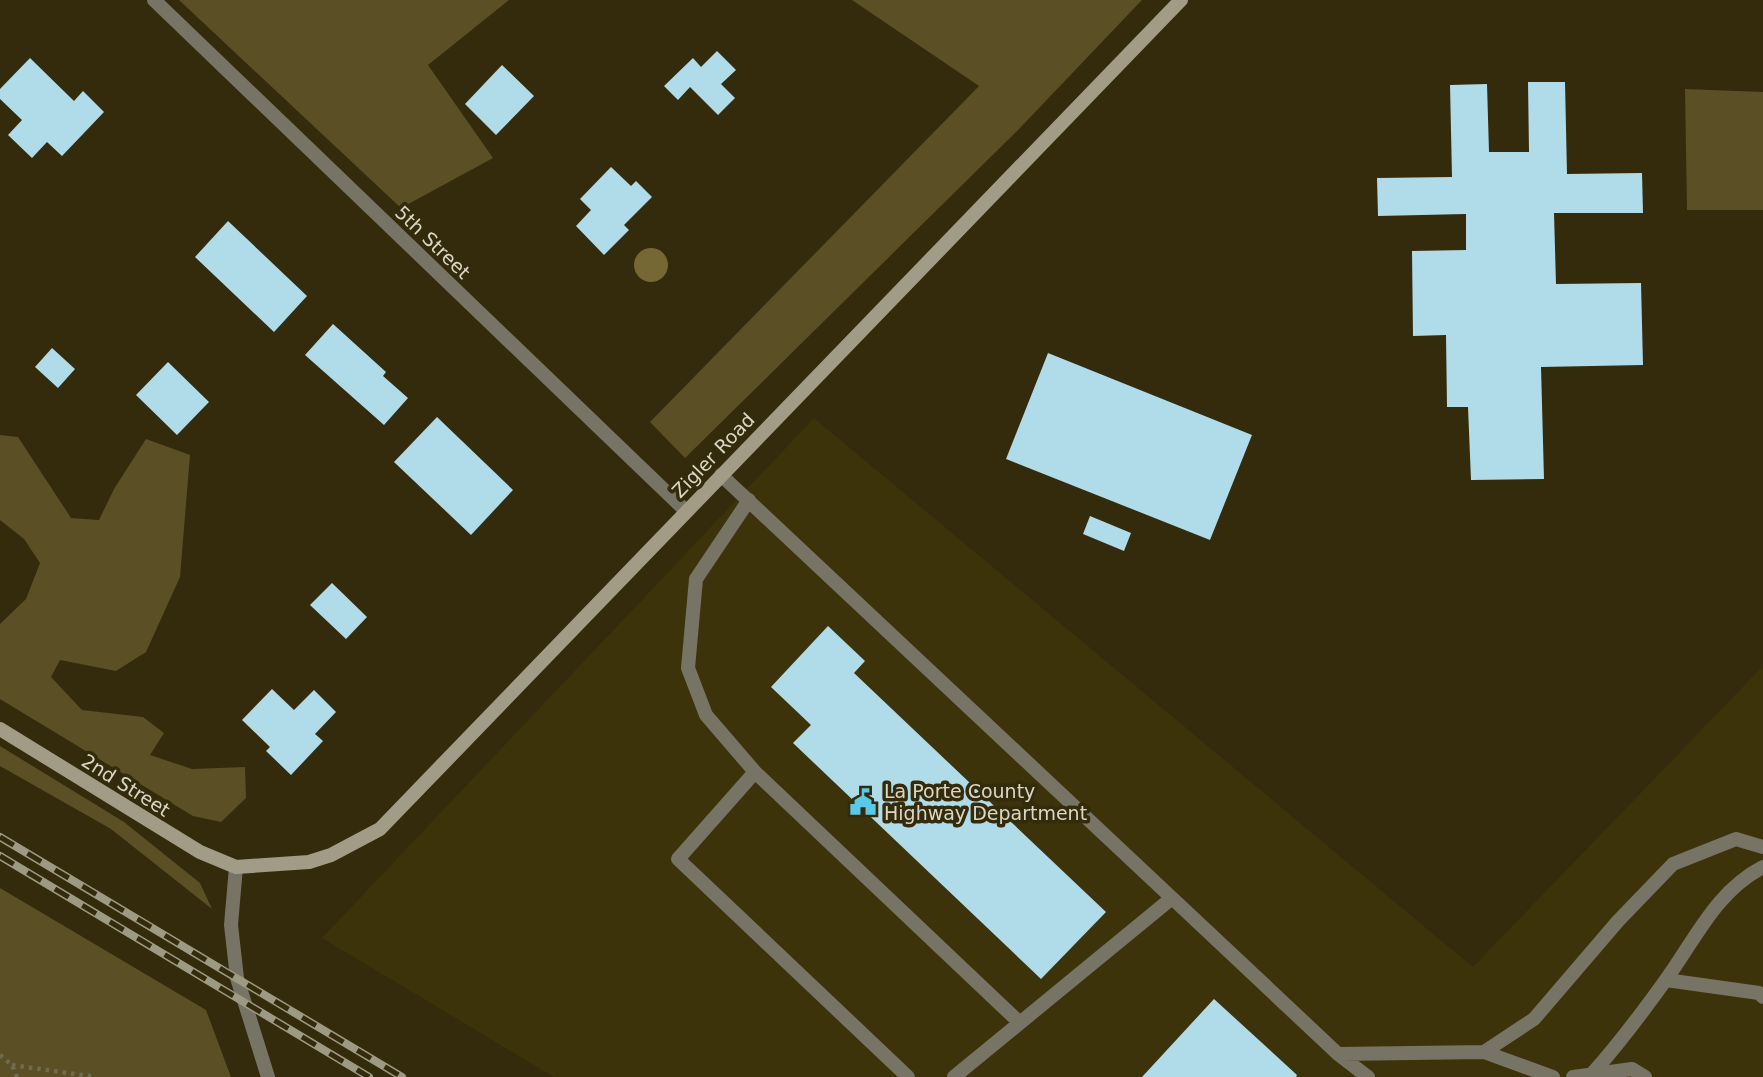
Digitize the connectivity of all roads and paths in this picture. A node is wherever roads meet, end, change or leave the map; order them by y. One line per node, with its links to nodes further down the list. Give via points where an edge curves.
1 (154, 0): 5 (street, 5th Street)
2 (1181, 0): 3 (street, Zigler Road)
3 (721, 475): 4 (street); 5 (street, Zigler Road)
4 (749, 500): 7 (street, via 696,579 688,668 706,715); 11 (street)
5 (686, 511): 9 (street, Zigler Road, via 380,829 309,862)
6 (0, 729): 9 (street, 2nd Street, via 200,852)
7 (755, 772): 14 (street); 23 (street, via 678,859)
8 (1763, 847): 15 (street, via 1736,839 1673,864 1534,1019)
9 (236, 867): 22 (street, via 231,925 237,978)
10 (1763, 867): 12 (street, via 1712,909)
11 (1172, 898): 14 (street); 16 (street)
12 (1666, 980): 13 (street); 19 (street)
13 (1763, 997)
14 (1020, 1023): 24 (street)
15 (1484, 1052): 16 (street); 27 (street)
16 (1338, 1054): 25 (street); 26 (street)
17 (0, 1055): 18 (path)
18 (12, 1065): 20 (path); 21 (path)
19 (1591, 1074): 28 (street); 29 (street, via 1632,1069)
20 (17, 1077)
21 (96, 1077)
22 (268, 1077)
23 (908, 1077)
24 (954, 1077)
25 (1355, 1077)
26 (1368, 1077)
27 (1553, 1077)
28 (1573, 1077)
29 (1644, 1077)

